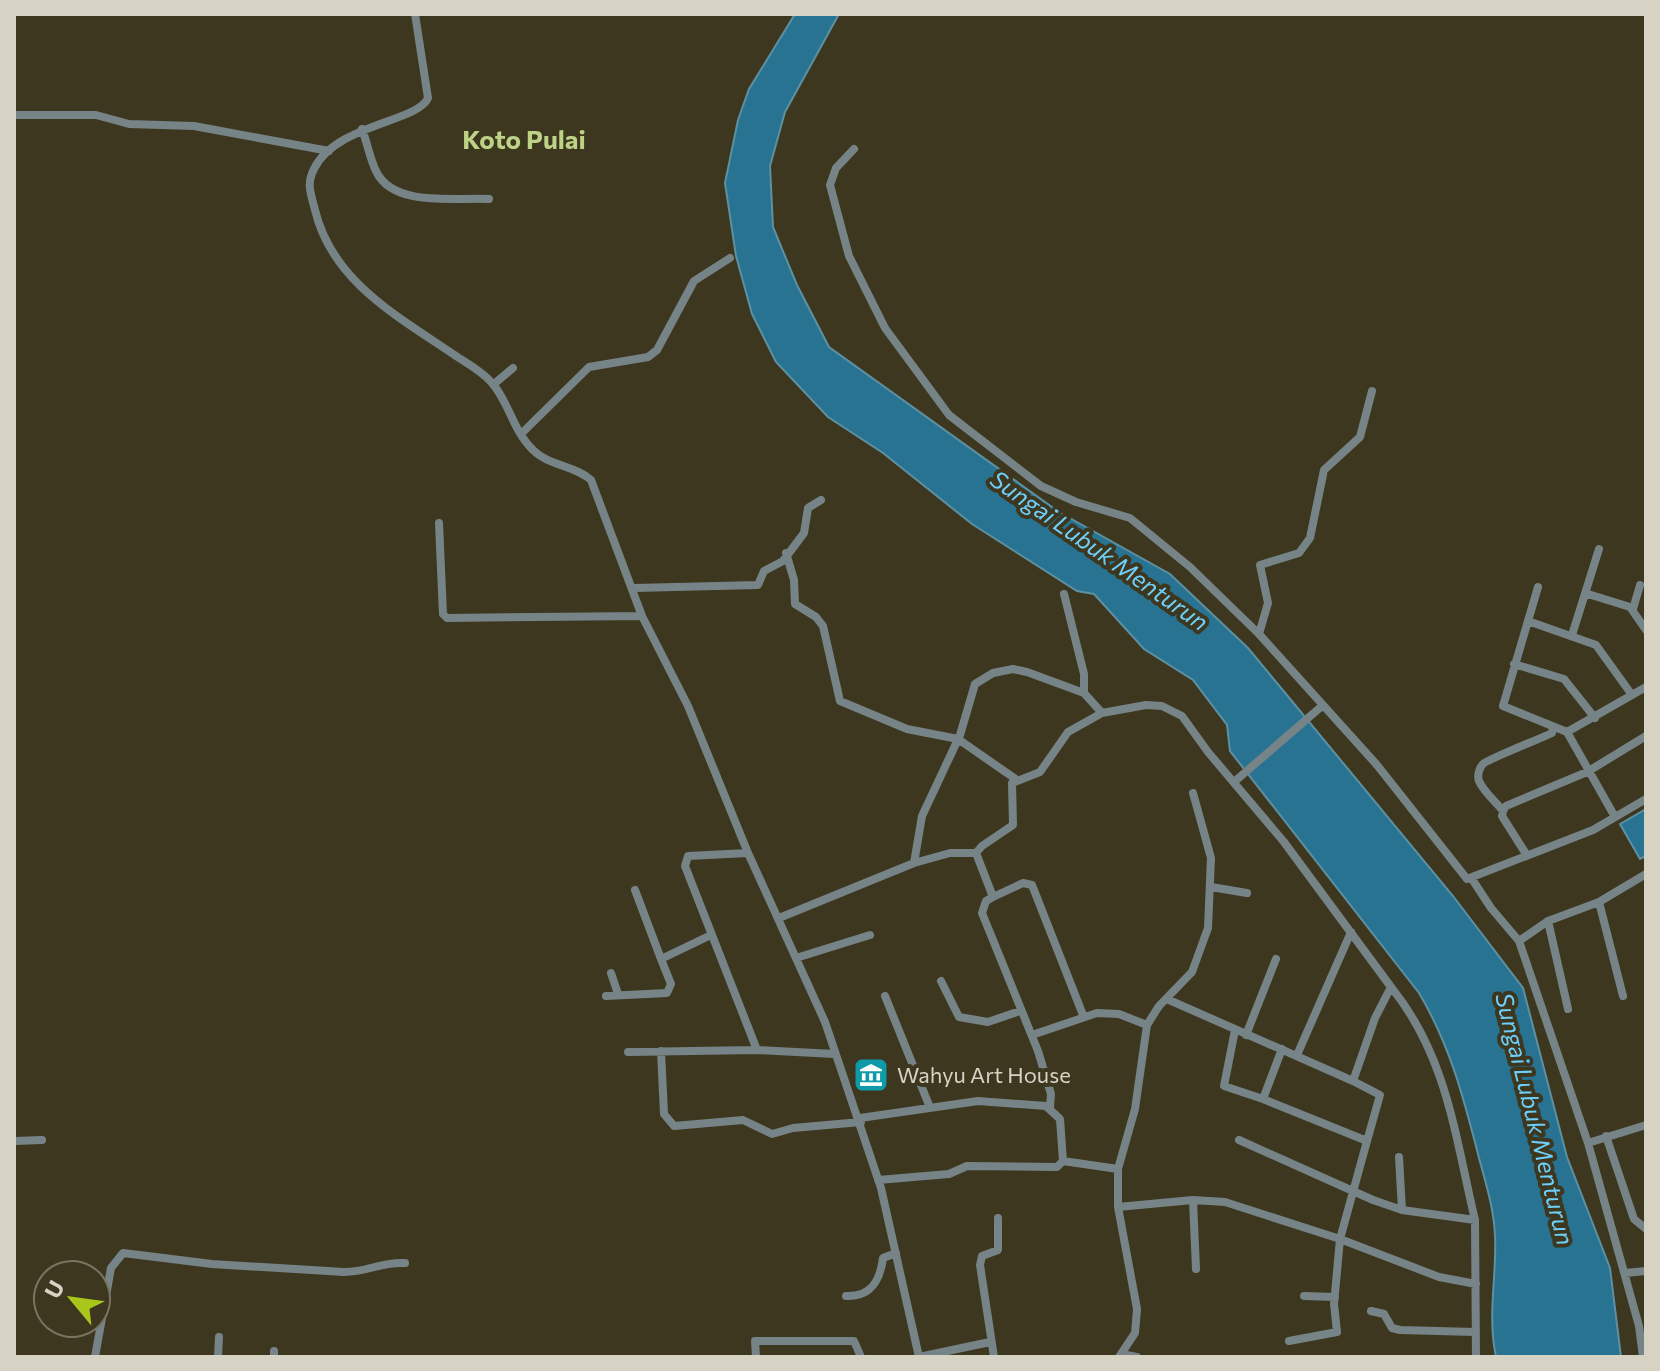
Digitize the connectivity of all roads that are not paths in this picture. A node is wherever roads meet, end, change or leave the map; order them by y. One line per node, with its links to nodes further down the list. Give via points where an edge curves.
1 (415, 14): 3 (street, via 429,90 426,103)
2 (14, 115): 5 (street, via 96,115 129,124 194,126)
3 (362, 129): 5 (street); 6 (street, via 376,171 396,191)
4 (854, 149): 25 (street, via 842,158 830,185 849,256 885,328 949,415 1041,486 1130,518)
5 (329, 151): 9 (street, via 308,185 324,239 345,271 382,306)
6 (489, 199)
7 (730, 258): 11 (street, via 694,281 657,350 648,357 589,367)
8 (513, 368): 9 (street)
9 (494, 384): 11 (street)
10 (1372, 391): 25 (street, via 1360,437 1324,470 1316,525 1305,546 1299,553 1260,565 1268,603)
11 (521, 434): 18 (street, via 535,452 577,468 591,480)
12 (821, 500): 15 (street, via 808,508 804,533)
13 (439, 523): 22 (street, via 447,618)
14 (1599, 549): 20 (street)
15 (786, 553): 18 (street, via 783,561 768,566 755,586); 37 (street, via 795,604 823,626 840,701 907,729)
16 (1640, 585): 21 (street)
17 (1538, 587): 23 (street)
18 (634, 588): 22 (street)
19 (1064, 594): 29 (street)
20 (1588, 594): 21 (street); 26 (street)
21 (1633, 609): 24 (street)
22 (642, 616): 45 (street, via 688,706)
23 (1528, 621): 26 (street); 27 (street)
24 (1646, 630)
25 (1259, 634): 31 (street)
26 (1572, 635): 30 (street, via 1596,645)
27 (1514, 664): 33 (street, via 1564,679); 34 (street, via 1504,709)
28 (1646, 687): 30 (street)
29 (1084, 693): 32 (street); 37 (street, via 1027,672 993,673 971,690)
30 (1632, 695): 33 (street)
31 (1320, 708): 40 (street); 50 (street, via 1377,765 1461,874)
32 (1102, 713): 39 (street, via 1068,732 1040,772); 40 (street, via 1162,706 1182,716)
33 (1595, 718): 35 (street)
34 (1553, 728): 35 (street); 43 (street, via 1552,733 1482,764 1479,784)
35 (1567, 732): 38 (street)
36 (1646, 736): 38 (street)
37 (958, 739): 39 (street); 48 (street, via 922,816)
38 (1587, 772): 43 (street); 44 (street)
39 (1017, 780): 46 (street, via 1010,787 1012,827)
40 (1236, 780): 58 (street)
41 (1193, 793): 51 (street, via 1211,858)
42 (1646, 799): 44 (street)
43 (1503, 811): 47 (street)
44 (1615, 817): 47 (street)
45 (748, 853): 56 (street); 59 (street, via 685,860)
46 (976, 853): 48 (street, via 950,853); 54 (street)
47 (1526, 854): 50 (street)
48 (914, 863): 56 (street)
49 (1646, 874): 55 (street)
50 (1472, 879): 61 (street)
51 (1211, 887): 53 (street); 72 (street, via 1202,950)
52 (635, 890): 63 (street)
53 (1247, 893)
54 (993, 897): 74 (street, via 982,913); 75 (street, via 1023,883 1032,885)
55 (1599, 902): 57 (street); 71 (street)
56 (779, 918): 62 (street)
57 (1548, 921): 61 (street); 73 (street)
58 (1351, 932): 67 (street); 85 (street)
59 (711, 935): 63 (street); 81 (street)
60 (870, 935): 62 (street)
61 (1519, 941): 97 (street)
62 (796, 958): 84 (street)
63 (661, 959): 68 (street, via 671,991)
64 (1276, 959): 79 (street)
65 (611, 973): 68 (street)
66 (941, 981): 74 (street, via 959,1017 988,1022)
67 (1391, 987): 86 (street); 107 (street, via 1437,1059)
68 (618, 994): 69 (street)
69 (606, 996)
70 (885, 996): 88 (street)
71 (1623, 996)
72 (1169, 1000): 76 (street); 77 (street)
73 (1568, 1009)
74 (1020, 1011): 78 (street)
75 (1083, 1015): 76 (street, via 1109,1012); 78 (street)
76 (1147, 1025): 100 (street, via 1135,1109)
77 (1235, 1030): 79 (street); 87 (street, via 1224,1086)
78 (1032, 1035): 89 (street, via 1051,1094)
79 (1246, 1035): 80 (street)
80 (1282, 1049): 85 (street); 87 (street)
81 (757, 1050): 82 (street); 84 (street)
82 (661, 1051): 83 (street); 90 (street, via 664,1114 674,1126 743,1120 772,1134)
83 (628, 1052)
84 (835, 1054): 90 (street)
85 (1297, 1055): 86 (street)
86 (1353, 1081): 96 (street, via 1380,1095)
87 (1263, 1099): 96 (street)
88 (929, 1105): 89 (street, via 1003,1101); 90 (street)
89 (1050, 1107): 99 (street, via 1060,1119)
90 (860, 1120): 101 (street)
91 (1646, 1125): 92 (street)
92 (1606, 1136): 97 (street); 108 (street, via 1634,1219)
93 (42, 1140): 95 (street)
94 (1239, 1140): 102 (street)
95 (14, 1141)
96 (1367, 1141): 102 (street)
97 (1588, 1143): 112 (street)
98 (1399, 1157): 105 (street)
99 (1063, 1161): 100 (street); 101 (street, via 1055,1167 967,1166 949,1174)
100 (1118, 1169): 104 (street)
101 (878, 1180): 110 (street)
102 (1354, 1190): 105 (street); 109 (street)
103 (1193, 1200): 104 (street); 109 (street, via 1225,1202); 113 (street)
104 (1118, 1207): 125 (street, via 1137,1309 1135,1333)
105 (1402, 1210): 107 (street)
106 (998, 1218): 124 (street, via 998,1250 982,1256 980,1265)
107 (1475, 1220): 115 (street)
108 (1646, 1229)
109 (1340, 1239): 115 (street, via 1439,1277); 118 (street)
110 (896, 1253): 116 (street, via 883,1258 867,1293); 124 (street, via 919,1357)
111 (405, 1263): 126 (street, via 380,1262 344,1272 123,1253 111,1268)
112 (1624, 1268): 114 (street); 120 (street)
113 (1196, 1269)
114 (1646, 1271)
115 (1476, 1284): 121 (street)
116 (846, 1296)
117 (1304, 1296): 118 (street)
118 (1335, 1297): 123 (street, via 1337,1332)
119 (1371, 1311): 121 (street, via 1384,1314 1392,1328 1400,1330)
120 (1642, 1327): 133 (street)
121 (1475, 1332): 132 (street)
122 (219, 1337): 127 (street)
123 (1289, 1341)
124 (990, 1342): 130 (street)
125 (1120, 1356): 131 (street)
126 (95, 1357)
127 (218, 1357)
128 (756, 1357): 129 (street, via 755,1341 854,1341)
129 (861, 1357)
130 (994, 1357)
131 (1137, 1357)
132 (1476, 1357)
133 (1643, 1357)

